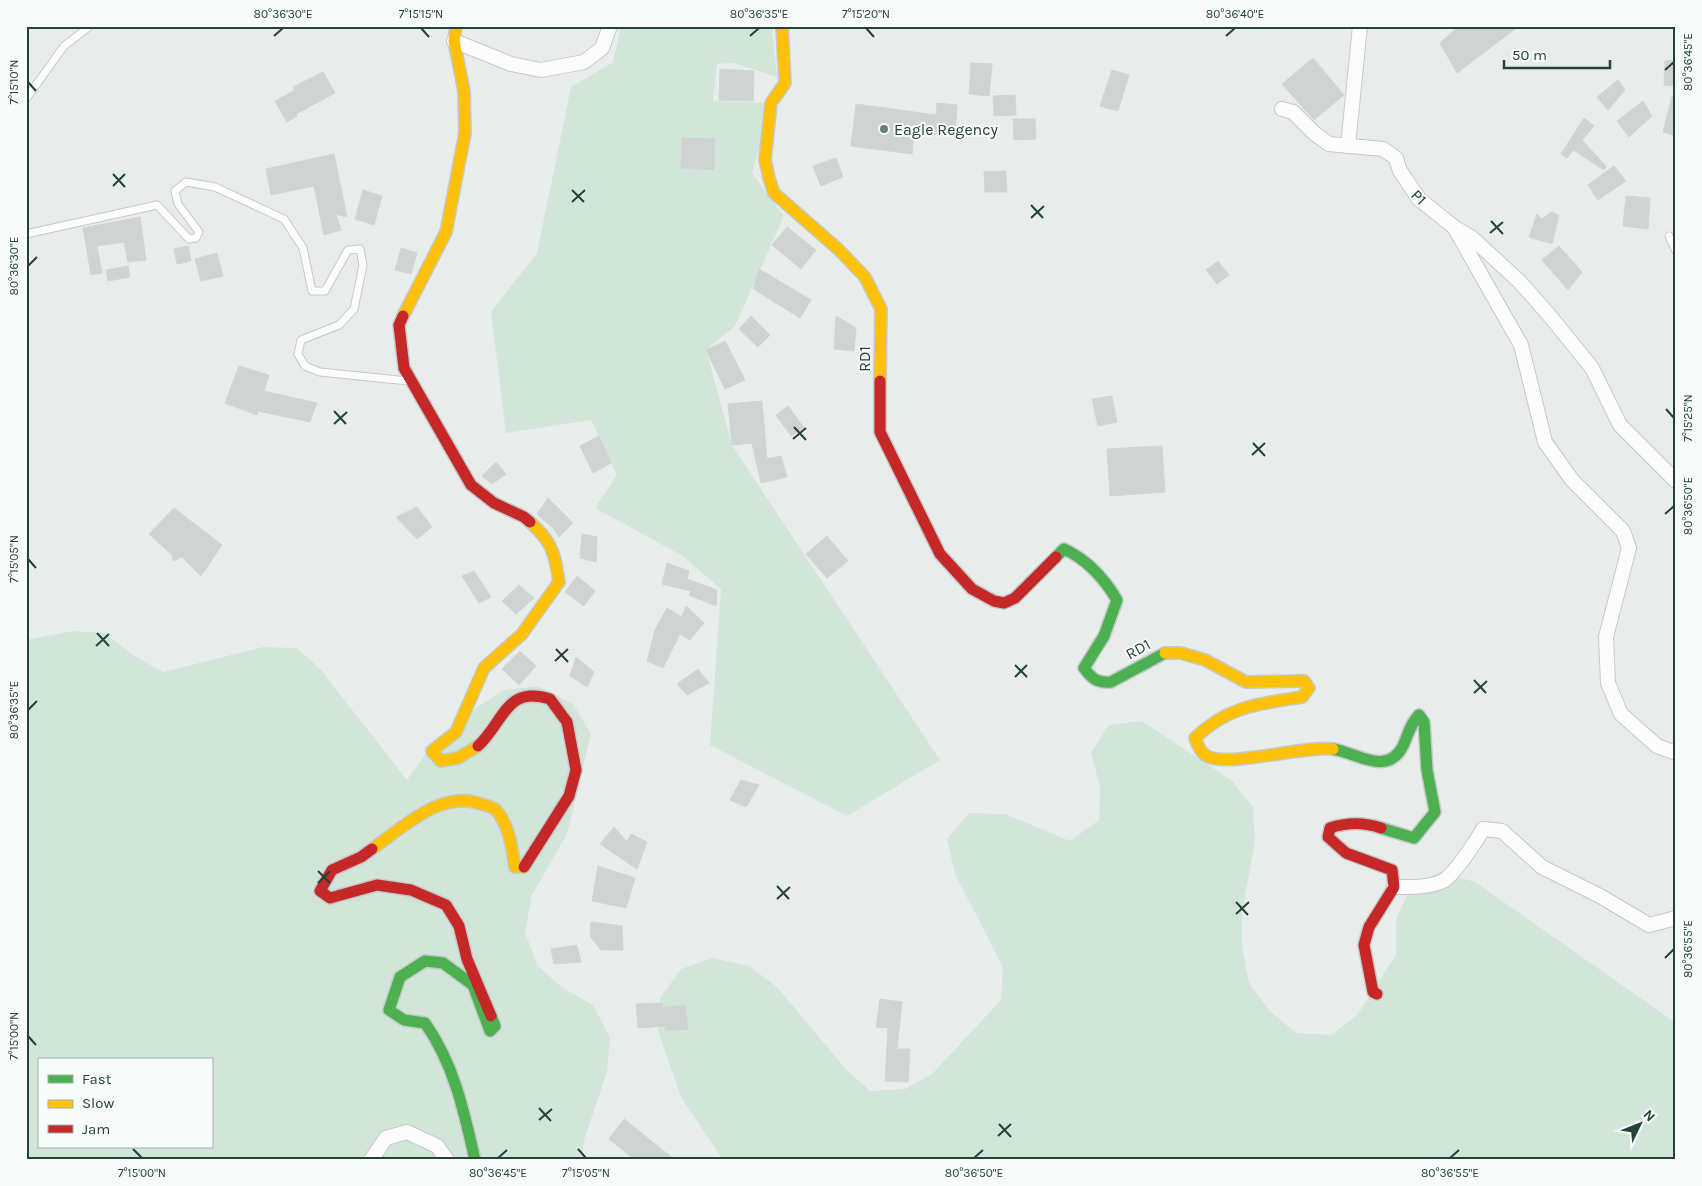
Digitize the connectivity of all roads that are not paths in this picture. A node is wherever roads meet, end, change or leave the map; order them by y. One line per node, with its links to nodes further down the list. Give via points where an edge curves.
1 (90, 26): 7 (lane, via 64,46)
2 (456, 26): 6 (street)
3 (610, 26): 6 (street, via 602,48 584,62 541,70 511,64)
4 (782, 26): 17 (street, RD1, via 785,82 771,103 766,160 769,178 774,193 865,277 880,309 880,432 940,554 972,589 1004,603 1015,598 1064,549 1078,554 1108,584 1117,600 1112,622 1084,668 1097,683 1109,683 1165,652 1209,662 1223,673 1244,682 1304,681 1309,688 1302,697 1258,703 1220,716 1195,738 1200,751 1208,757 1237,758 1322,748 1349,752 1379,763 1394,758 1402,749 1411,722 1419,715 1424,722 1427,770 1435,812 1425,827 1414,838 1394,834 1382,826 1366,822 1342,822 1330,828 1328,837 1346,852 1392,870)
5 (1360, 26): 9 (street)
6 (454, 42): 14 (street, via 464,91 465,133 446,232 399,325 404,368)
7 (26, 99)
8 (1282, 109): 9 (street, P1, via 1293,112 1328,144)
9 (1348, 146): 10 (street, P1, via 1383,149 1396,158 1408,188)
10 (1454, 227): 15 (street, P1, via 1498,261 1549,315 1592,368 1620,426); 16 (street, via 1521,345 1545,442 1572,480 1623,531 1627,539 1629,548 1606,637 1608,683 1621,714 1657,746)
11 (26, 234): 14 (lane, via 157,205 190,239 196,238 199,232 178,204 176,191 186,182 214,187 284,219 303,248 312,291 325,291 348,250 360,249 363,265 354,309 339,325 301,340 298,354 305,366 320,372)
12 (1669, 236): 13 (lane)
13 (1676, 251)
14 (413, 381): 22 (street, via 471,486 494,503 524,517 546,538 556,555 559,582 522,634 484,668 456,732 432,751 441,761 454,761 482,745 513,700 529,694 550,698 567,722 576,770 569,796 524,868 515,867 510,836 495,809 469,799 449,802 419,815 361,857 332,870 320,891 330,898 376,885 411,890 446,905 459,926 467,959 495,1026 490,1031 473,985 443,963 425,961 400,977 389,1010 404,1020 425,1023 436,1036 456,1081)
15 (1676, 481)
16 (1676, 754)
17 (1394, 887): 18 (street, via 1425,886 1445,880 1483,829 1502,831 1542,867 1649,925); 19 (street, via 1369,927 1364,946 1373,992)
18 (1676, 918)
19 (1377, 994)
20 (371, 1160): 21 (street, via 386,1138 407,1132 437,1146)
21 (447, 1160)
22 (475, 1160)

